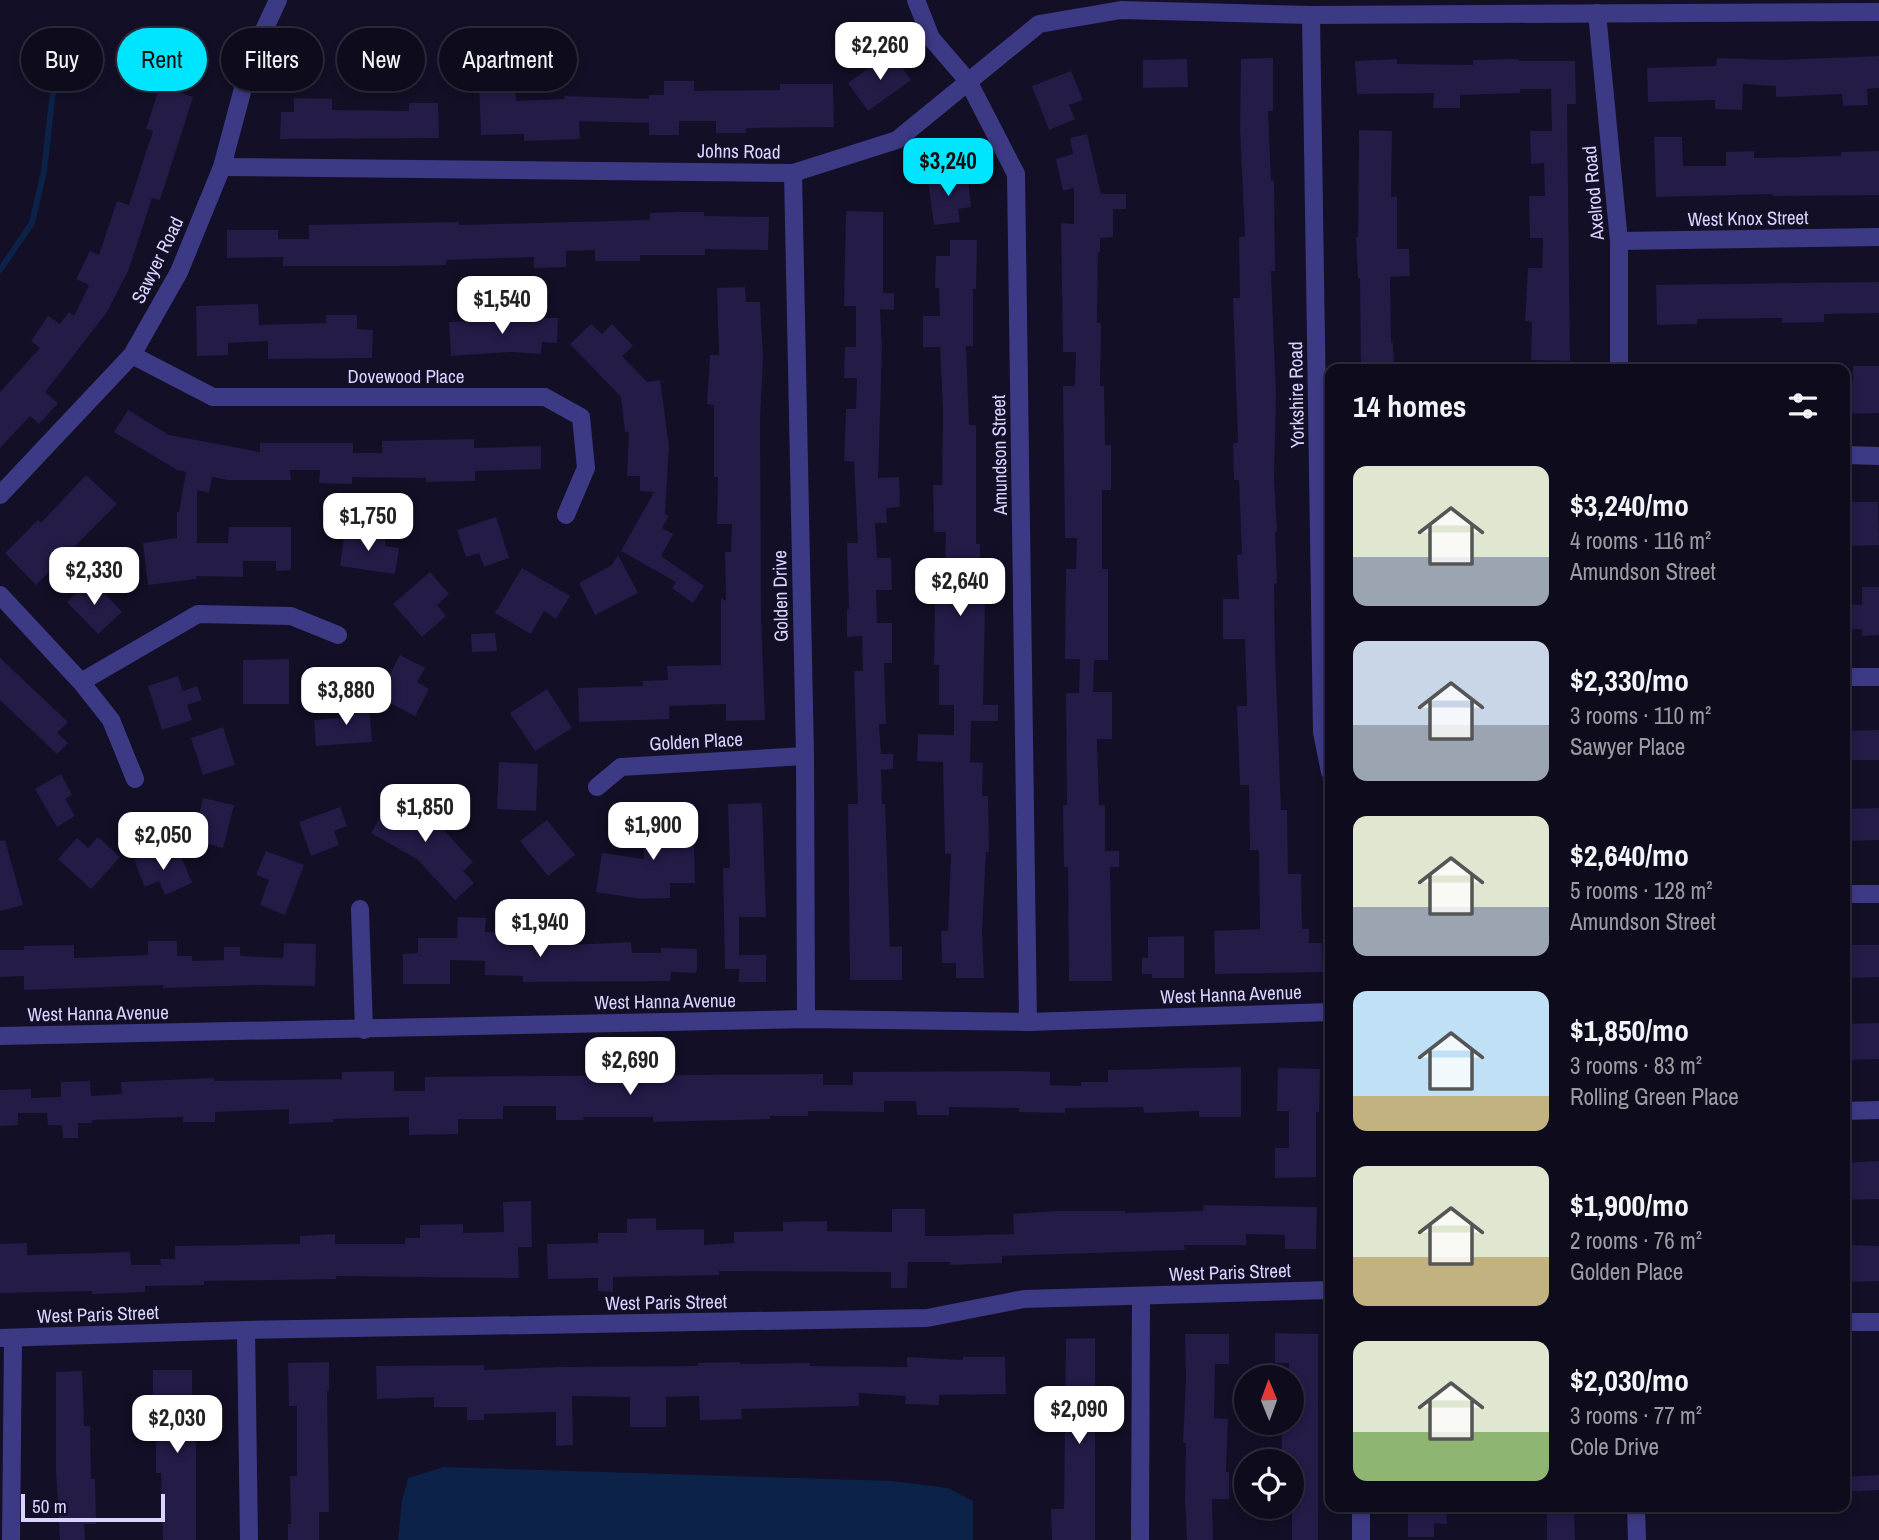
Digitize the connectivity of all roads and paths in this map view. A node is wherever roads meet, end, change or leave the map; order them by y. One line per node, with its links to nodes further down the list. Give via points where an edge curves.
1 (278, 0): 8 (street, Sawyer Road, via 251,58)
2 (916, 0): 7 (street, Amundson Street, via 931,38)
3 (1121, 5): 6 (street, Johns Road); 7 (street, Johns Road, via 1039,24)
4 (1879, 12): 5 (street, Johns Road)
5 (1597, 13): 6 (street, Johns Road); 11 (street, Axelrod Road)
6 (1311, 15): 23 (street, Yorkshire Road)
7 (968, 81): 9 (street, Johns Road, via 897,141); 32 (street, Amundson Street, via 1016,174)
8 (222, 167): 9 (street, Johns Road); 12 (street, Sawyer Road, via 179,272)
9 (793, 173): 24 (street, Golden Drive)
10 (1879, 237): 11 (street, West Knox Street)
11 (1619, 241): 13 (street, Axelrod Road)
12 (132, 355): 16 (street, Sawyer Road); 17 (street, Dovewood Place, via 213,397 545,397 581,417 586,468)
13 (1619, 364)
14 (1850, 456): 15 (street)
15 (1879, 456)
16 (0, 495)
17 (566, 515)
18 (0, 595): 22 (street)
19 (338, 635): 22 (street, via 291,615 198,614)
20 (1850, 677): 21 (street)
21 (1879, 677)
22 (81, 682): 25 (street, via 111,720)
23 (1325, 747)
24 (805, 757): 26 (street, Golden Place, via 621,767); 31 (street, Golden Drive)
25 (135, 779)
26 (597, 787)
27 (1850, 894): 28 (street)
28 (1879, 894)
29 (360, 909): 33 (street)
30 (1325, 1012): 32 (street, West Hanna Avenue)
31 (806, 1019): 32 (street, West Hanna Avenue); 33 (street, West Hanna Avenue)
32 (1028, 1022)
33 (364, 1030): 34 (street, West Hanna Avenue)
34 (0, 1036)
35 (1879, 1110): 36 (street)
36 (1850, 1111)
37 (1325, 1290): 38 (street, West Paris Street)
38 (1141, 1297): 41 (street, West Paris Street, via 1024,1299 927,1318); 47 (street)
39 (1850, 1322): 40 (street)
40 (1879, 1322)
41 (246, 1330): 42 (street, West Paris Street); 46 (street)
42 (6, 1338): 45 (street)
43 (1361, 1512): 48 (street)
44 (1636, 1512): 49 (street)
45 (11, 1540)
46 (249, 1540)
47 (1140, 1540)
48 (1361, 1540)
49 (1637, 1540)

